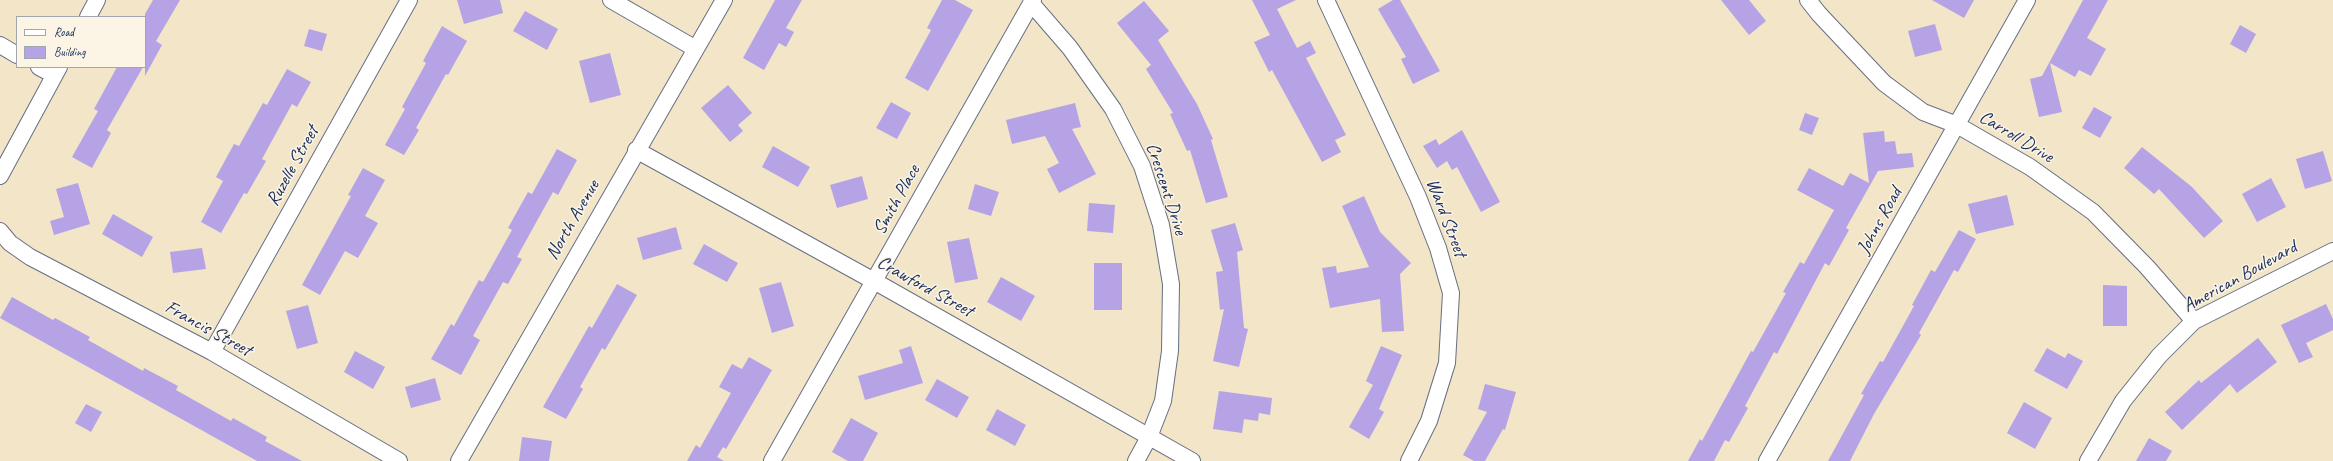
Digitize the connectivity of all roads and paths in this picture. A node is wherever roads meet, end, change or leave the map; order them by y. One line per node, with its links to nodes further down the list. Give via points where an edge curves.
1 (97, 0): 9 (street)
2 (409, 0): 22 (street, Ruzelle Street)
3 (611, 0): 11 (street)
4 (724, 0): 11 (street, North Avenue)
5 (1326, 0): 29 (street, Ward Street, via 1418,197 1438,248 1451,293 1447,363 1429,421)
6 (1808, 0): 15 (street, Carroll Drive, via 1884,83 1923,112)
7 (2027, 0): 15 (street, Johns Road)
8 (1032, 1): 20 (street, Smith Place); 23 (street, Crescent Drive, via 1070,48 1113,109 1142,166 1161,225 1171,284 1170,350 1162,401)
9 (89, 16)
10 (0, 45): 12 (street)
11 (696, 49): 16 (street, North Avenue)
12 (16, 54)
13 (43, 68): 14 (street)
14 (56, 71): 17 (street)
15 (1957, 125): 21 (street, Carroll Drive, via 2030,167 2093,212 2147,267); 30 (street, Johns Road)
16 (636, 150): 20 (street, Crawford Street); 25 (street, North Avenue)
17 (0, 176)
18 (0, 231): 22 (street, Francis Street, via 10,243 30,257)
19 (2333, 251): 21 (street, American Boulevard)
20 (874, 281): 23 (street, Crawford Street); 26 (street, Smith Place)
21 (2194, 321): 31 (street, American Boulevard, via 2159,356 2123,401)
22 (212, 352): 24 (street, Francis Street)
23 (1149, 437): 27 (street, Crescent Drive); 28 (street, Crawford Street)
24 (399, 461)
25 (459, 461)
26 (772, 461)
27 (1136, 461)
28 (1192, 461)
29 (1409, 461)
30 (1767, 461)
31 (2088, 461)

